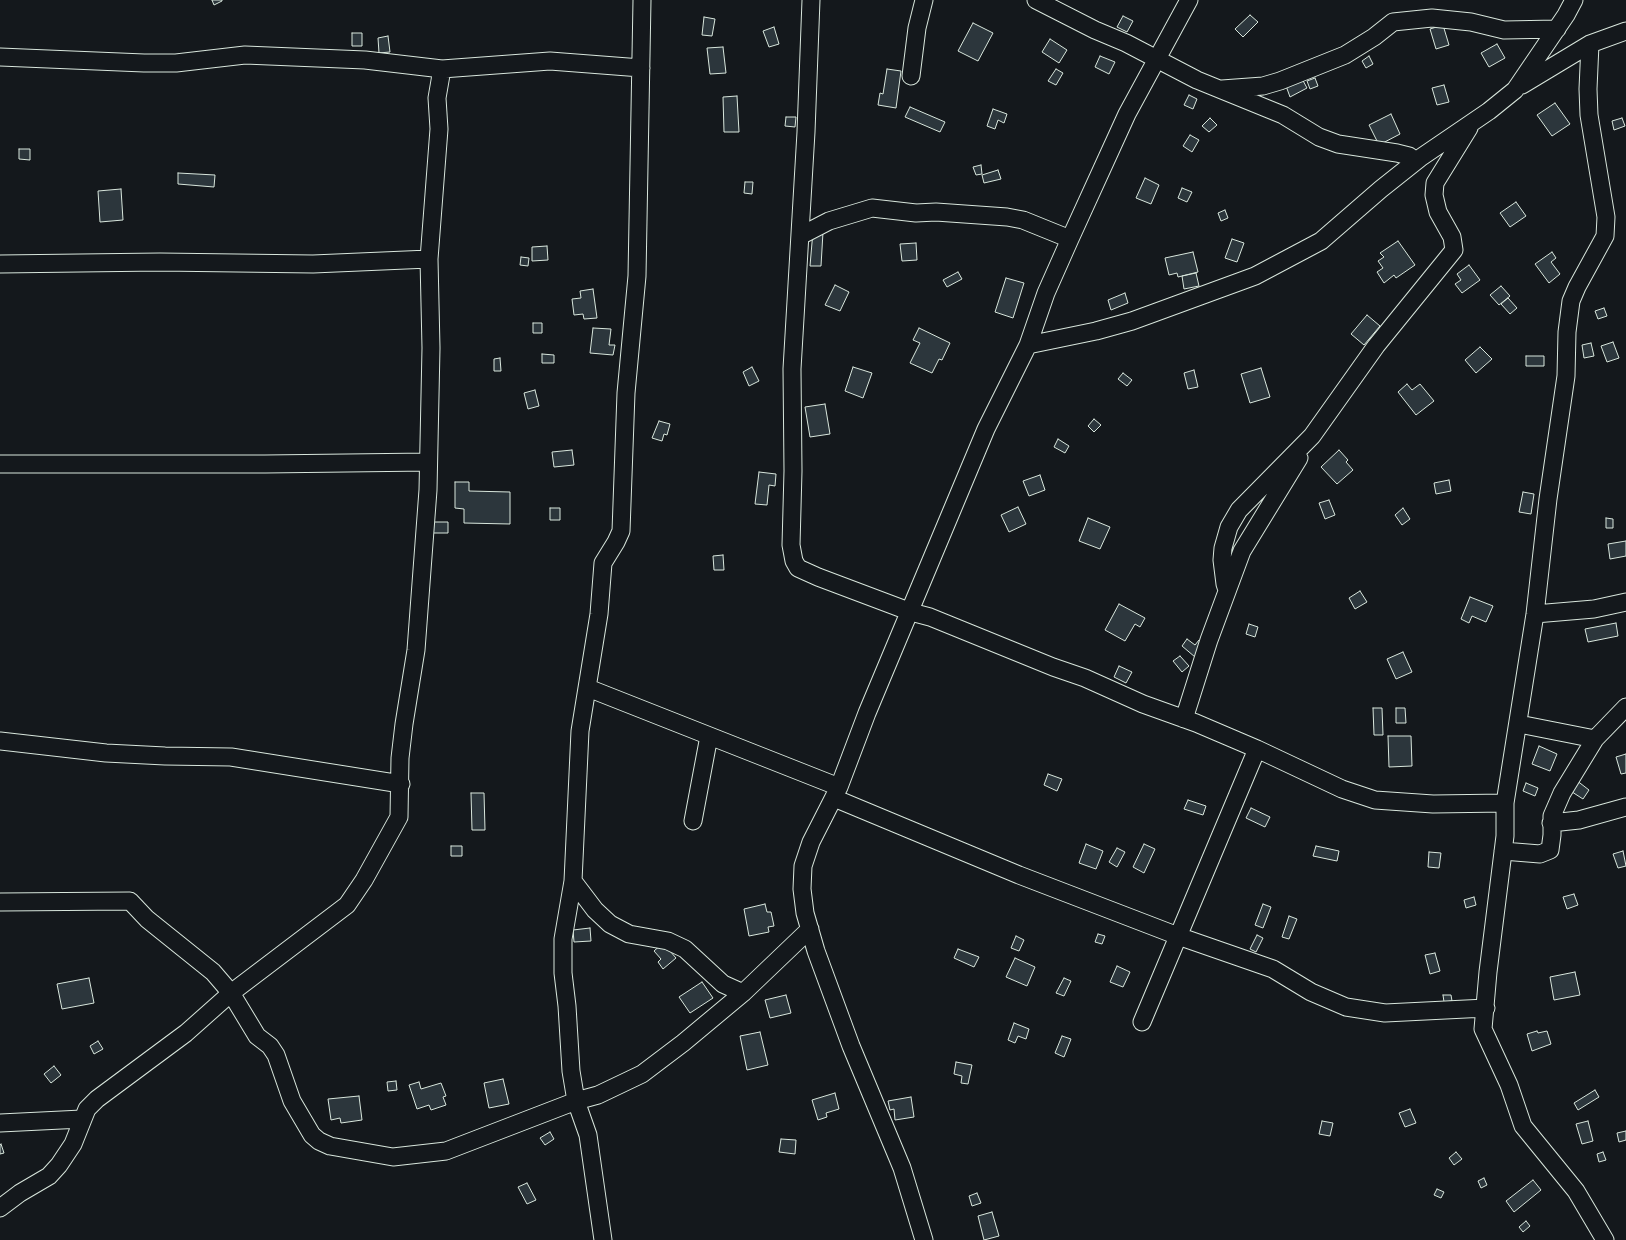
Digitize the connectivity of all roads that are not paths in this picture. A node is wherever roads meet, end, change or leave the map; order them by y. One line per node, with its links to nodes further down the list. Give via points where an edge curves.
1 (642, 0): 12 (street)
2 (810, 0): 19 (street)
3 (924, 0): 14 (street, via 917,28)
4 (1036, 0): 11 (street)
5 (1189, 0): 11 (street)
6 (1574, 0): 7 (street)
7 (1557, 29): 15 (street, via 1504,30 1471,22 1432,18 1393,22 1345,55 1280,81 1263,86); 16 (street)
8 (1626, 32): 9 (street)
9 (1590, 44): 16 (street); 32 (street, via 1589,115 1606,217 1605,236 1576,287 1572,301 1567,332 1566,376)
10 (0, 56): 13 (street, via 144,63 245,55 365,60)
11 (1156, 58): 15 (street); 22 (street, via 1127,114)
12 (641, 68): 13 (street, via 550,61); 33 (street, via 637,276 626,394 621,531 603,563 599,614)
13 (442, 69): 23 (street, via 437,98 438,129)
14 (911, 76)
15 (1220, 89): 18 (street, via 1283,115 1319,137 1338,144 1397,153)
16 (1515, 90): 17 (street)
17 (1472, 123): 18 (street); 26 (street, via 1435,183 1434,195 1437,206 1452,237 1454,250 1376,346)
18 (1416, 161): 25 (street, via 1321,241 1255,276 1096,331)
19 (802, 206): 20 (street); 21 (street)
20 (829, 221): 21 (street); 22 (street, via 872,208 916,213 1007,217 1023,220)
21 (800, 236): 31 (street, via 792,369 791,545 794,560 798,568 818,577)
22 (1070, 239): 25 (street, via 1046,293)
23 (429, 260): 24 (street, via 313,264); 27 (street, via 431,348)
24 (0, 264)
25 (1028, 345): 31 (street, via 986,428)
26 (1312, 436): 29 (street, via 1242,551); 29 (street, via 1239,510 1229,527 1222,560)
27 (428, 462): 28 (street); 41 (street, via 416,650 400,758)
28 (0, 464)
29 (1227, 590): 35 (street)
30 (1626, 602): 32 (street, via 1594,609)
31 (911, 612): 35 (street, via 944,622); 42 (street, via 867,714)
32 (1535, 614): 36 (street)
33 (588, 688): 37 (street); 48 (street, via 580,731)
34 (1626, 707): 38 (street)
35 (1184, 719): 40 (street)
36 (1519, 724): 38 (street); 43 (street)
37 (709, 736): 42 (street); 45 (street)
38 (1595, 739): 46 (street, via 1556,805)
39 (0, 741): 41 (street, via 106,753 231,757)
40 (1257, 749): 43 (street, via 1342,788 1375,800 1433,804); 51 (street)
41 (401, 784): 52 (street, via 399,817 357,893 333,917)
42 (837, 793): 50 (street, via 811,842 803,866 802,889); 51 (street, via 1019,875)
43 (1505, 803): 47 (street)
44 (1626, 807): 46 (street, via 1579,820)
45 (694, 821)
46 (1551, 823): 47 (street, via 1550,850 1546,853)
47 (1503, 851): 54 (street)
48 (573, 881): 53 (street, via 595,910 610,924 629,934 668,941 685,949 723,984); 56 (street, via 563,939 563,973)
49 (0, 902): 52 (street, via 130,901 147,919 213,972)
50 (810, 929): 53 (street); 61 (street, via 851,1046 902,1168)
51 (1178, 936): 54 (street, via 1273,969 1311,992 1346,1006 1385,1013); 55 (street)
52 (231, 993): 56 (street, via 257,1036 270,1046 276,1055 292,1101 312,1135 330,1146 393,1157 446,1151); 57 (street, via 186,1033 96,1099)
53 (743, 993): 56 (street, via 642,1074 598,1095)
54 (1486, 1008): 62 (street, via 1483,1029 1509,1084 1523,1126 1576,1191)
55 (1142, 1022)
56 (576, 1101): 60 (street, via 588,1135)
57 (82, 1119): 58 (street); 59 (street, via 73,1144 49,1176)
58 (0, 1123)
59 (0, 1208)
60 (603, 1240)
61 (924, 1240)
62 (1605, 1240)

